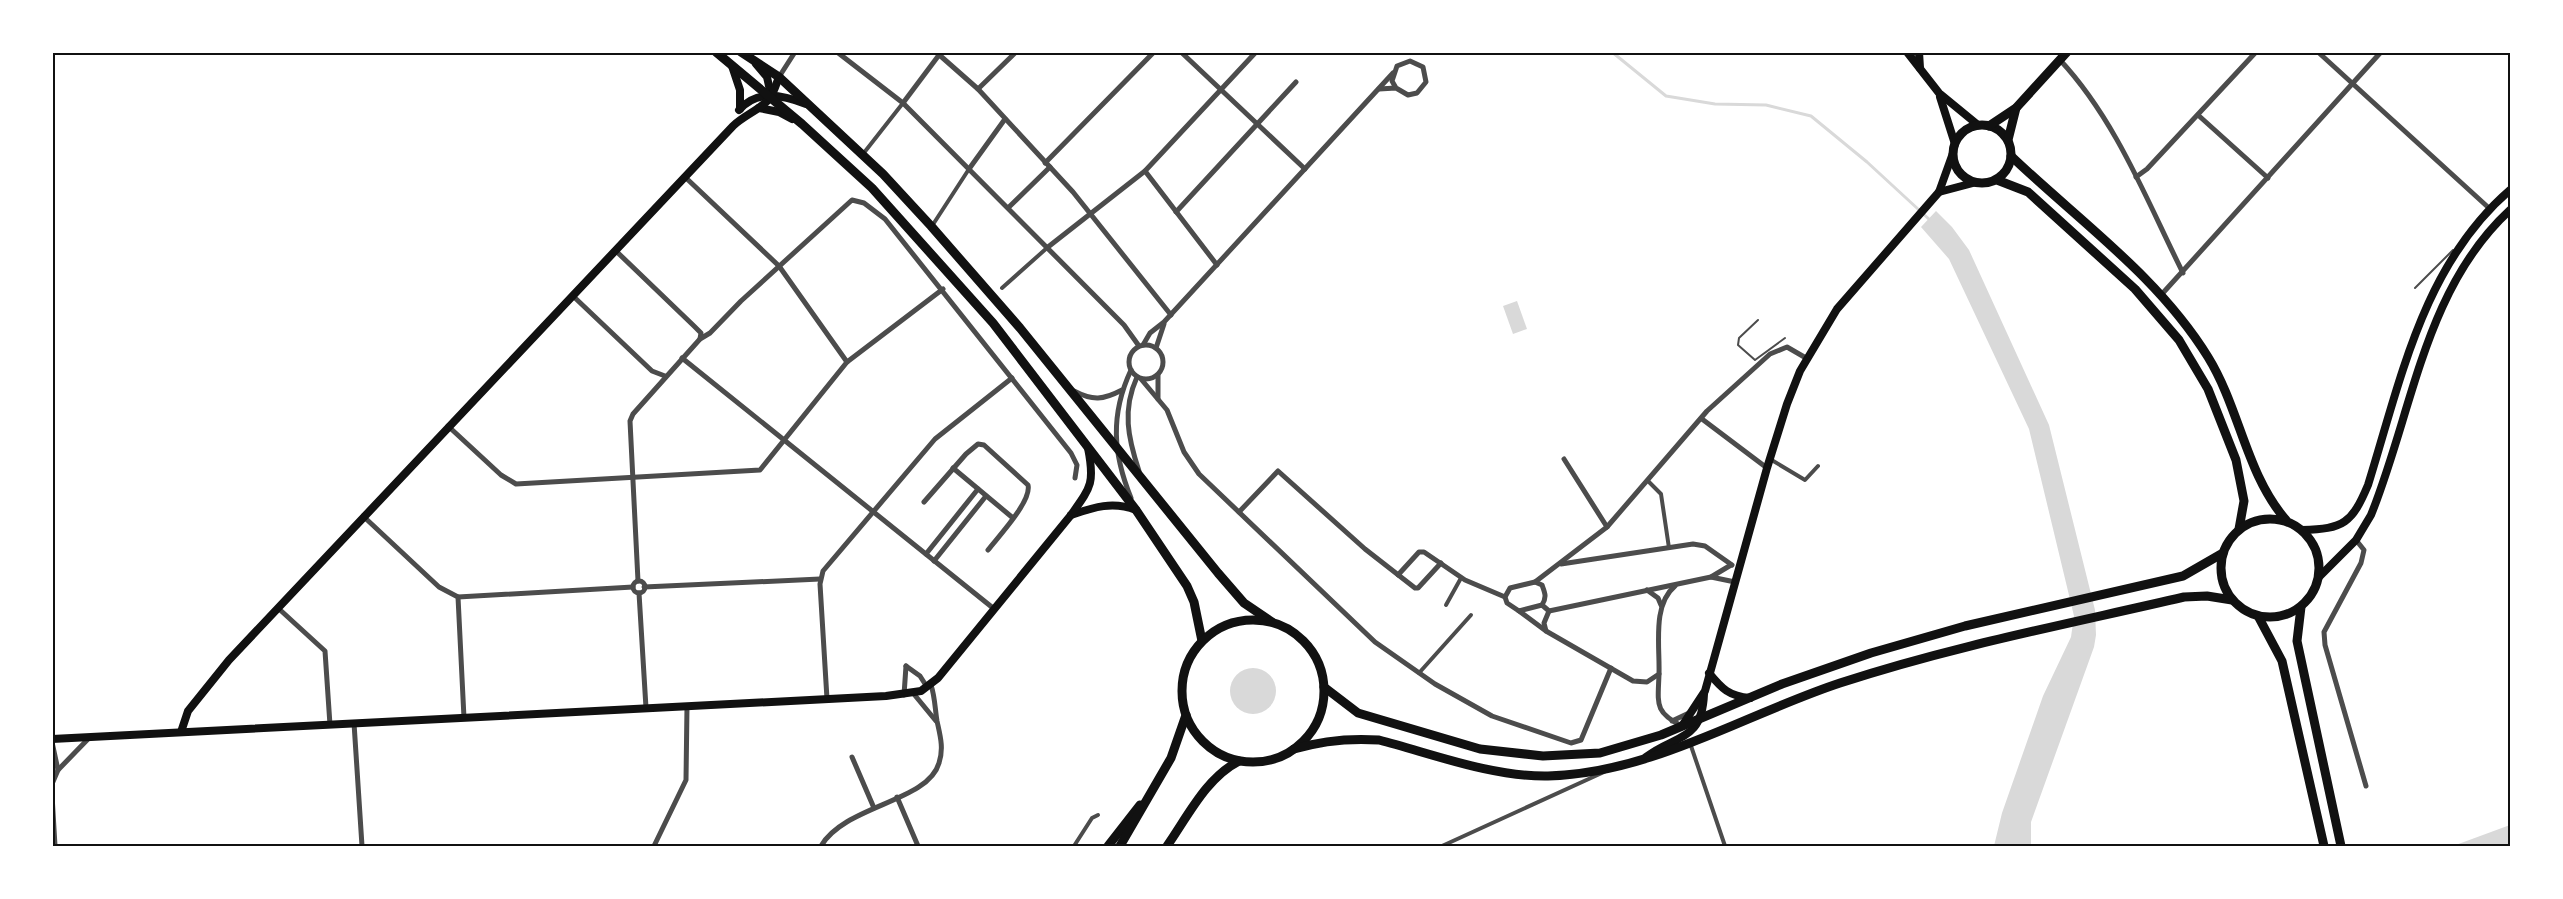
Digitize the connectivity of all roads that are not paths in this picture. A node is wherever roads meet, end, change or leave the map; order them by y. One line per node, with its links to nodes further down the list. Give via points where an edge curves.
1 (716, 52): 17 (highway)
2 (741, 52): 16 (highway)
3 (795, 52): 19 (street)
4 (837, 52): 28 (street)
5 (1016, 52): 23 (street)
6 (1154, 52): 44 (street)
7 (1181, 52): 25 (street)
8 (1256, 52): 25 (street)
9 (2067, 52): 15 (highway)
10 (2256, 52): 33 (street)
11 (2318, 52): 21 (street)
12 (2381, 52): 21 (street)
13 (937, 54): 23 (street); 28 (street)
14 (1912, 54): 26 (main road)
15 (2060, 60): 31 (highway); 50 (street, via 2084,87)
16 (754, 62): 19 (highway); 27 (main road, via 767,77)
17 (731, 64): 27 (highway); 32 (main road, via 740,90)
18 (1393, 73): 22 (street); 22 (street, via 1397,66 1410,61 1418,62 1426,74 1418,93 1408,95); 24 (street)
19 (779, 77): 27 (main road); 29 (highway)
20 (1296, 82): 36 (street)
21 (2353, 84): 51 (street); 57 (street)
22 (1396, 88): 24 (street)
23 (978, 89): 34 (street)
24 (1379, 89): 47 (street)
25 (1221, 90): 36 (street); 48 (street)
26 (1939, 93): 37 (main road); 41 (main road)
27 (771, 97): 29 (main road, via 783,95); 30 (main road); 32 (main road, via 747,101); 35 (highway)
28 (903, 103): 42 (street); 46 (street)
29 (809, 105): 42 (highway)
30 (757, 108): 35 (main road, via 779,112); 38 (main road)
31 (2016, 108): 39 (highway); 40 (highway)
32 (740, 110): 38 (main road)
33 (2198, 115): 50 (street); 51 (street)
34 (1005, 119): 44 (street); 46 (street)
35 (802, 124): 94 (highway, via 872,188 951,274)
36 (1257, 124): 47 (street); 59 (street)
37 (1978, 125): 39 (highway); 41 (highway, via 1964,131)
38 (733, 126): 49 (main road)
39 (1989, 126): 40 (highway)
40 (2008, 140): 43 (highway)
41 (1954, 148): 53 (highway, via 1958,171); 55 (main road)
42 (863, 155): 61 (highway)
43 (2011, 156): 52 (highway, via 2007,170); 71 (highway)
44 (1045, 162): 45 (street)
45 (1050, 168): 56 (street); 60 (street)
46 (969, 169): 56 (street); 61 (street)
47 (1305, 169): 65 (street)
48 (1146, 171): 59 (street); 60 (street)
49 (685, 177): 64 (main road); 66 (street)
50 (2136, 177): 67 (street)
51 (2268, 178): 67 (street)
52 (1997, 180): 53 (highway); 114 (highway, via 2028,192 2127,281 2179,340 2208,389 2236,460 2244,501)
53 (1973, 183): 55 (main road)
54 (2511, 190): 57 (main road)
55 (1940, 192): 81 (main road, via 1837,309)
56 (1009, 207): 63 (street)
57 (2490, 209): 62 (main road)
58 (2511, 210): 116 (main road, via 2464,264 2442,306 2382,489)
59 (1176, 212): 65 (street)
60 (1091, 214): 63 (street); 73 (street)
61 (931, 226): 88 (highway)
62 (2462, 242): 69 (lane); 115 (main road, via 2419,323 2358,509 2334,529)
63 (1048, 247): 68 (street); 78 (street)
64 (616, 251): 72 (main road); 77 (street, via 701,333)
65 (1216, 265): 73 (street)
66 (779, 266): 70 (street, via 852,200 864,203 885,219); 77 (street); 82 (street)
67 (2182, 273): 71 (street)
68 (1002, 288)
69 (2415, 288)
70 (943, 290): 82 (street); 86 (street)
71 (2162, 294): 112 (highway, via 2191,331 2222,382 2271,504)
72 (573, 296): 85 (street, via 652,371); 92 (main road)
73 (1171, 315): 75 (street)
74 (1758, 320): 76 (lane, via 1737,345 1748,356 1755,360)
75 (1164, 322): 78 (street); 79 (street)
76 (1785, 338)
77 (700, 339): 80 (street)
78 (1141, 346): 79 (street); 83 (street, via 1129,359)
79 (1156, 348): 84 (street, via 1164,361)
80 (682, 358): 85 (street); 93 (street)
81 (1806, 358): 91 (street, via 1787,347 1770,354); 97 (main road)
82 (847, 362): 93 (street)
83 (1131, 370): 87 (street); 89 (street)
84 (1158, 375): 87 (street); 90 (street)
85 (665, 376): 101 (street, via 630,421)
86 (1012, 378): 102 (street, via 1071,453 1077,465); 108 (street, via 941,433)
87 (1139, 378): 90 (street); 100 (street, via 1128,398 1127,421)
88 (1069, 389): 89 (street, via 1093,400); 95 (highway)
89 (1122, 390): 95 (street, via 1116,416)
90 (1158, 399): 107 (street, via 1190,464)
91 (1702, 419): 97 (street); 103 (street)
92 (448, 426): 101 (street, via 512,483); 110 (main road)
93 (784, 441): 101 (street, via 760,470); 108 (street)
94 (1087, 444): 106 (highway); 109 (main road, via 1091,486)
95 (1116, 448): 100 (highway); 106 (street, via 1120,472)
96 (1564, 459): 113 (street)
97 (1769, 463): 98 (street, via 1805,480); 124 (main road)
98 (1818, 466)
99 (953, 468): 104 (street); 105 (street); 111 (street, via 978,444 984,445 1028,486 1024,502)
100 (1141, 476): 151 (highway, via 1244,603)
101 (633, 478): 130 (street)
102 (1075, 478)
103 (1648, 481): 113 (street); 117 (street, via 1661,494)
104 (982, 492): 111 (street); 119 (street); 121 (street)
105 (924, 502)
106 (1136, 510): 109 (main road, via 1112,504); 153 (highway, via 1186,585 1194,602)
107 (1239, 512): 125 (street, via 1278,471); 155 (street, via 1373,640)
108 (873, 513): 119 (street); 129 (street)
109 (1071, 515): 146 (main road)
110 (363, 516): 138 (street, via 439,587); 145 (main road)
111 (1013, 518): 118 (street)
112 (2286, 520): 114 (highway, via 2253,521); 115 (highway)
113 (1607, 527): 123 (street)
114 (2239, 529): 120 (highway)
115 (2302, 530): 128 (highway, via 2314,543 2320,560)
116 (2356, 540): 128 (main road); 188 (street, via 2364,550 2361,563 2324,632)
117 (1669, 548): 123 (street); 124 (street, via 1700,544)
118 (988, 550)
119 (926, 554): 121 (street)
120 (2223, 554): 140 (highway, via 2222,578); 163 (highway, via 2183,576 1965,626 1871,653)
121 (934, 561): 146 (street)
122 (1441, 563): 125 (street, via 1419,552); 125 (street, via 1418,588); 126 (street)
123 (1560, 565): 131 (street)
124 (1735, 566): 127 (street); 132 (main road)
125 (1398, 575)
126 (1462, 577): 139 (street); 142 (street)
127 (1711, 577): 132 (street); 133 (street)
128 (2319, 577): 144 (highway)
129 (820, 579): 135 (street); 164 (street)
130 (638, 581): 134 (street); 135 (street)
131 (1535, 582): 139 (street, via 1510,588); 143 (street, via 1545,592)
132 (1736, 582): 156 (main road)
133 (1675, 586): 136 (street); 141 (street)
134 (633, 587): 137 (street); 138 (street)
135 (644, 587): 137 (street)
136 (1647, 590): 141 (street); 148 (street)
137 (639, 593): 166 (street)
138 (458, 597): 169 (street)
139 (1505, 597): 147 (street)
140 (2232, 600): 150 (highway); 179 (highway, via 2194,596 1974,643 1789,701)
141 (1661, 604): 157 (street)
142 (1446, 605)
143 (1542, 605): 147 (street); 148 (street)
144 (2301, 607): 150 (highway, via 2288,615); 207 (highway, via 2297,641)
145 (278, 608): 174 (street, via 325,651); 176 (main road, via 188,711)
146 (993, 608): 158 (main road)
147 (1519, 611): 152 (street)
148 (1549, 611): 152 (street, via 1544,623)
149 (1471, 615): 155 (street)
150 (2258, 616): 206 (highway, via 2282,661)
151 (1272, 622): 153 (highway, via 1234,622); 159 (highway, via 1308,645 1322,672)
152 (1546, 631): 154 (street)
153 (1202, 641): 168 (highway, via 1183,674)
154 (1611, 668): 155 (street, via 1581,740 1571,743 1492,716); 157 (street, via 1639,683)
155 (1419, 673)
156 (1709, 673): 160 (main road); 163 (main road, via 1721,689 1733,696)
157 (1659, 674): 171 (street, via 1660,711)
158 (929, 686): 161 (main road); 162 (street, via 906,666); 172 (street)
159 (1324, 687): 175 (highway, via 1339,701 1374,718 1480,749 1515,755 1600,753); 180 (highway, via 1317,722)
160 (1704, 692): 167 (main road); 170 (main road)
161 (913, 693): 162 (main road); 172 (street)
162 (904, 694): 164 (main road)
163 (1751, 698): 170 (highway)
164 (827, 699): 165 (main road)
165 (687, 706): 166 (main road); 196 (street, via 686,780)
166 (646, 708): 169 (main road)
167 (1689, 713): 171 (street); 175 (main road)
168 (1186, 716): 182 (highway, via 1198,737); 187 (highway, via 1179,741)
169 (464, 718): 173 (main road)
170 (1699, 719): 175 (highway); 183 (main road, via 1688,736 1658,748)
171 (1672, 721): 175 (street)
172 (937, 722): 190 (street, via 942,747 939,764 926,783)
173 (354, 723): 174 (main road); 195 (street)
174 (330, 725): 176 (main road)
175 (1682, 726)
176 (181, 732): 177 (main road)
177 (91, 737): 178 (main road); 185 (street)
178 (52, 740): 185 (street)
179 (1690, 743): 183 (highway); 205 (street)
180 (1294, 749): 182 (highway, via 1266,761); 184 (highway, via 1312,744 1379,740 1492,770 1546,776)
181 (852, 757): 191 (street)
182 (1239, 761): 193 (highway, via 1212,782)
183 (1640, 762): 184 (highway)
184 (1610, 769): 204 (street)
185 (58, 770): 186 (street)
186 (52, 784)
187 (1156, 784): 200 (highway); 201 (highway)
188 (2366, 786)
189 (52, 795): 194 (street)
190 (897, 797): 191 (street); 198 (street)
191 (874, 808): 197 (street, via 835,828)
192 (1098, 815): 199 (street)
193 (1187, 819): 202 (highway); 203 (highway)
194 (55, 846)
195 (362, 846)
196 (654, 846)
197 (821, 846)
198 (918, 846)
199 (1074, 846)
200 (1108, 846)
201 (1120, 846)
202 (1167, 846)
203 (1173, 846)
204 (1442, 846)
205 (1725, 846)
206 (2324, 846)
207 (2341, 846)

